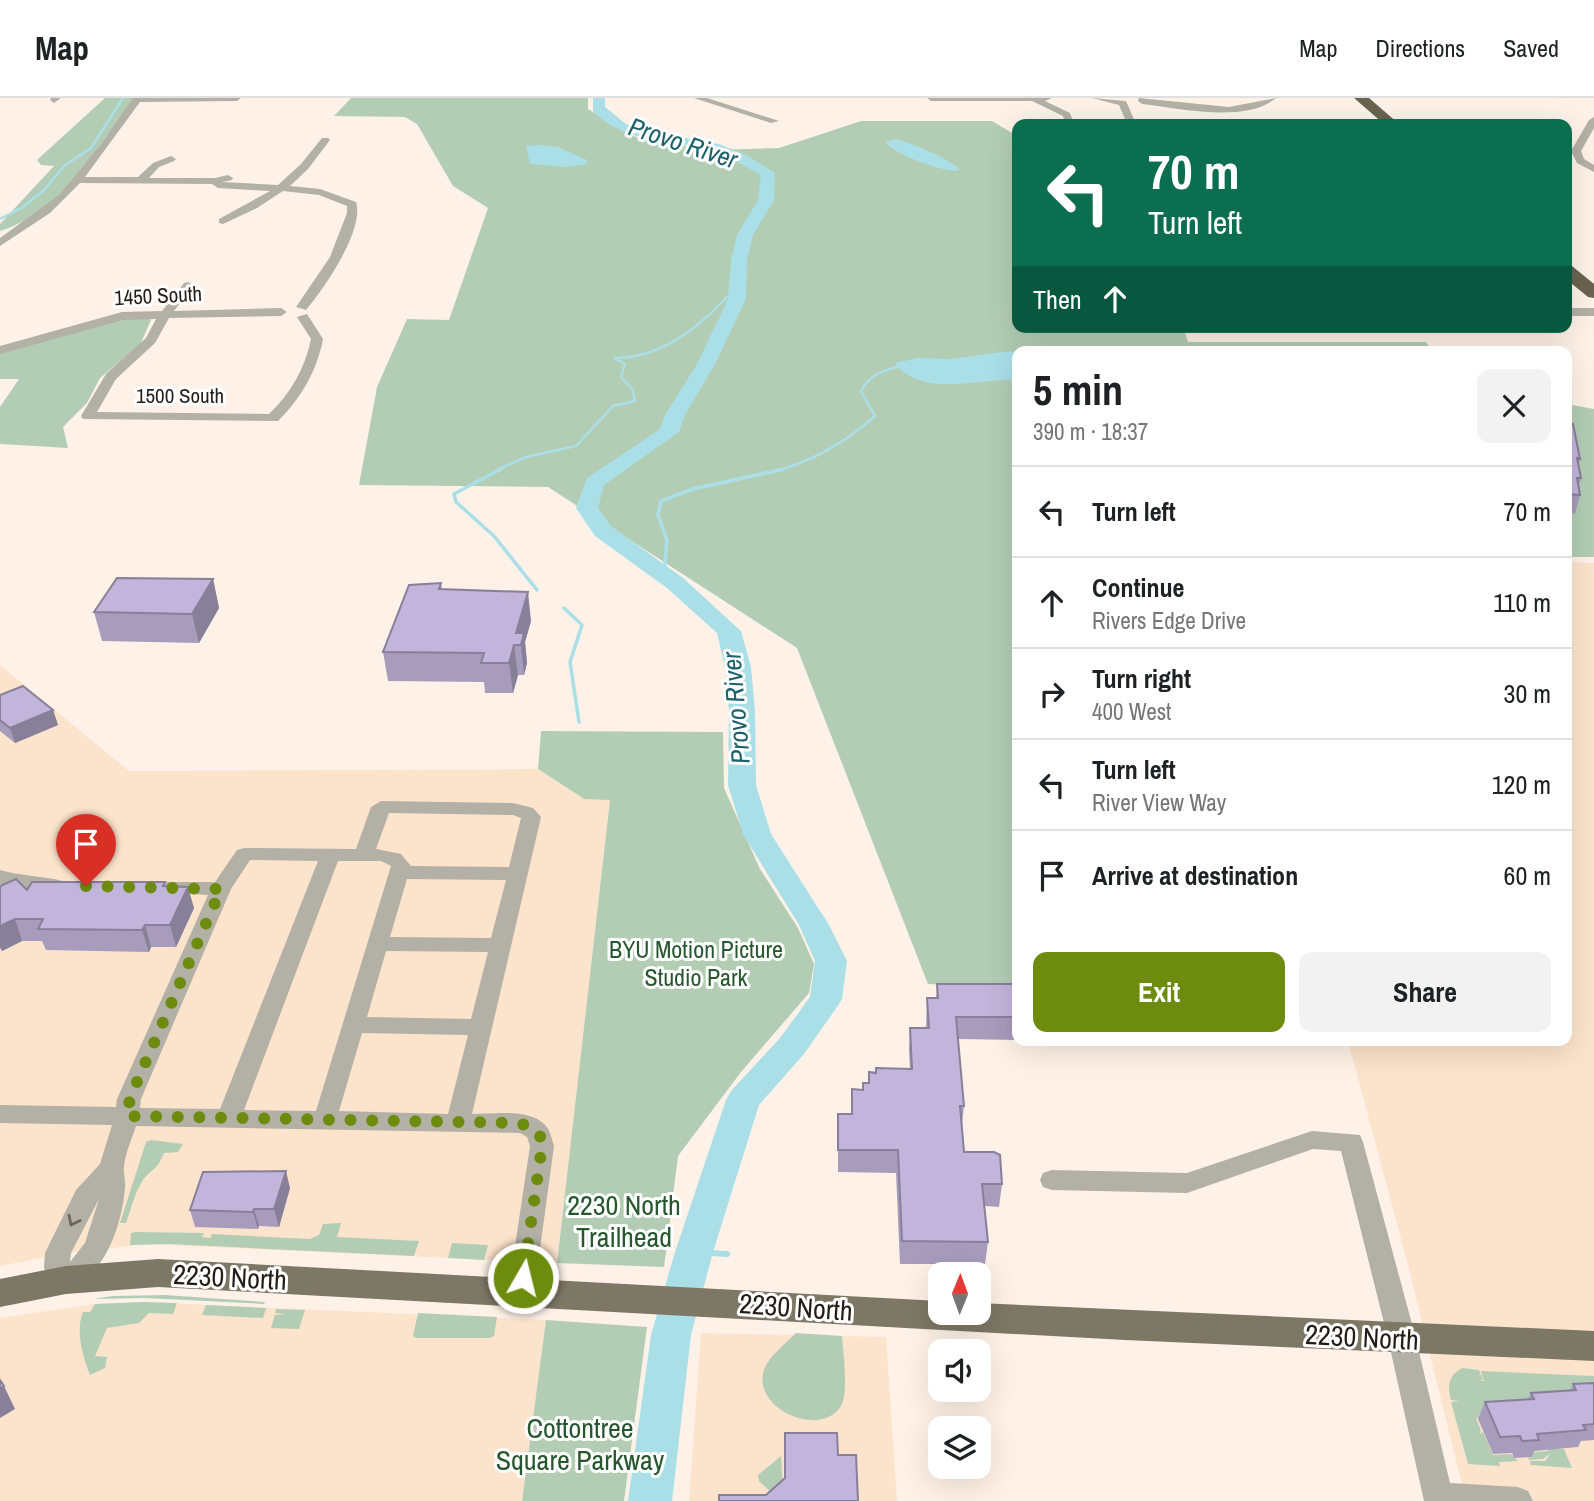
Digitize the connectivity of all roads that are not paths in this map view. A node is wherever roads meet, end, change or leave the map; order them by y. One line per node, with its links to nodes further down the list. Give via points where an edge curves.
1 (237, 98): 8 (street)
2 (698, 98): 17 (street)
3 (931, 98): 9 (street)
4 (1048, 98): 10 (street)
5 (1096, 98): 14 (street, via 1123,103)
6 (1272, 98): 12 (street, via 1237,110)
7 (1361, 98): 15 (highway)
8 (138, 99): 23 (street, via 107,146)
9 (982, 99): 10 (street)
10 (1035, 99): 13 (street)
11 (1143, 99): 12 (street)
12 (1185, 101)
13 (1068, 119)
14 (1129, 119)
15 (1386, 119)
16 (1594, 120): 19 (street)
17 (774, 121)
18 (325, 140): 25 (street)
19 (1578, 148): 20 (street); 22 (street, via 1580,161)
20 (1594, 150)
21 (171, 159): 24 (street, via 156,165)
22 (1594, 169)
23 (75, 180): 24 (street); 27 (street, via 69,191)
24 (140, 181): 25 (street, via 215,181 229,187)
25 (281, 188): 26 (street); 31 (street, via 334,196 355,210 326,274)
26 (223, 221)
27 (0, 243)
28 (1572, 275): 30 (highway)
29 (188, 285): 34 (street)
30 (1594, 293)
31 (302, 312): 34 (street, 1450 South); 34 (street, 1500 South, via 317,339 315,353 286,407 273,418 88,416 111,377 151,340)
32 (1572, 312): 33 (street)
33 (1594, 312)
34 (167, 316): 35 (street, 1450 South, via 102,319)
35 (0, 350)
36 (330, 855): 37 (street); 43 (street, via 244,854); 50 (street)
37 (364, 855): 38 (street, via 394,858); 39 (street, via 381,807 520,810 531,817)
38 (401, 872): 39 (street); 44 (street)
39 (517, 873): 45 (street)
40 (0, 877): 41 (street, via 30,885)
41 (82, 886)
42 (149, 887): 43 (street)
43 (221, 889): 49 (street, via 130,1098)
44 (379, 944): 45 (street); 46 (street)
45 (499, 946): 47 (street)
46 (354, 1025): 47 (street); 51 (street)
47 (481, 1027): 52 (street)
48 (0, 1114): 49 (street)
49 (127, 1116): 50 (street); 54 (street, via 111,1168 114,1190 94,1248 86,1264)
50 (219, 1118): 51 (street)
51 (325, 1119): 52 (street)
52 (458, 1122): 56 (street, via 524,1124 540,1135)
53 (1052, 1180): 57 (street, via 1187,1182 1312,1140 1351,1142)
54 (66, 1280): 55 (main road, 2230 North); 56 (main road, 2230 North, via 158,1273)
55 (0, 1293)
56 (521, 1293): 57 (main road, 2230 North)
57 (1402, 1339): 58 (main road, 2230 North); 59 (street)
58 (1594, 1346)
59 (1438, 1499): 60 (street)
60 (1518, 1501)

